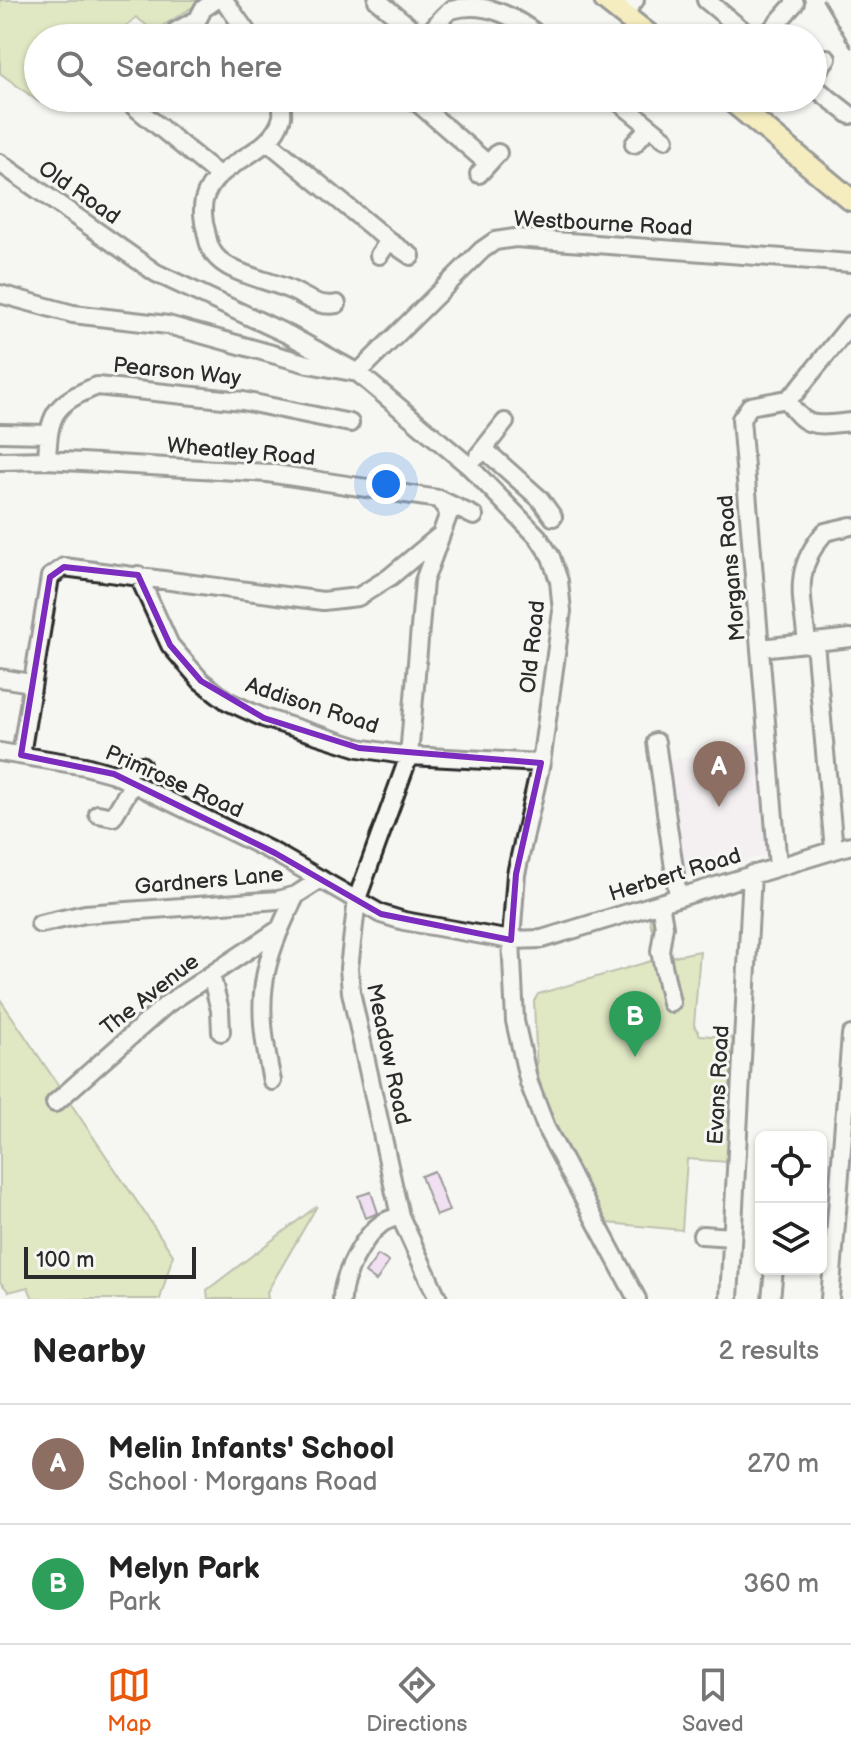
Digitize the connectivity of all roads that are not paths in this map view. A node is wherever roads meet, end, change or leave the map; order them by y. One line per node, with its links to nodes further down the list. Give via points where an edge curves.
1 (216, 0): 8 (street)
2 (224, 0): 9 (street)
3 (377, 0): 10 (street)
4 (605, 0): 7 (main road)
5 (706, 0): 14 (street)
6 (795, 3): 15 (street)
7 (629, 7): 13 (main road)
8 (189, 24)
9 (241, 24)
10 (407, 24)
11 (438, 24): 12 (street, via 451,10 491,3)
12 (525, 24)
13 (642, 24)
14 (735, 24)
15 (776, 24)
16 (827, 97): 22 (street)
17 (141, 112): 29 (street)
18 (282, 112): 25 (street)
19 (428, 112): 28 (street)
20 (631, 112): 23 (street)
21 (745, 112): 30 (main road)
22 (850, 115)
23 (649, 127): 24 (street); 26 (street)
24 (665, 139)
25 (267, 141): 29 (street); 31 (street, via 384,248)
26 (634, 144)
27 (0, 163): 36 (street, Old Road, via 156,273)
28 (488, 163)
29 (217, 174): 34 (street, via 204,200 211,251 255,278 275,275 323,306)
30 (851, 200)
31 (411, 256)
32 (851, 263): 36 (street, Westbourne Road, via 515,238 495,241)
33 (0, 294): 36 (street, via 73,314 168,325)
34 (337, 304)
35 (851, 324): 37 (street)
36 (358, 373): 46 (street, Old Road)
37 (787, 399): 39 (street, via 800,419 813,426); 55 (street, Morgans Road, via 750,406 741,419)
38 (505, 422): 43 (street)
39 (851, 422)
40 (350, 423): 42 (street, Pearson Way, via 243,401 97,386 56,411)
41 (0, 433): 42 (street)
42 (48, 434): 44 (street)
43 (485, 450): 46 (street); 49 (street)
44 (47, 460): 45 (street, Wheatley Road); 47 (street, Wheatley Road, via 268,473)
45 (0, 461)
46 (469, 466): 63 (street, Old Road, via 538,537 559,581 562,611)
47 (439, 499): 48 (street, Wheatley Road); 51 (street, Meadow Road, via 449,513)
48 (474, 516)
49 (553, 517)
50 (851, 526): 54 (street, via 825,532 806,560 802,572)
51 (439, 536): 52 (street, via 358,597 323,601); 62 (street, Meadow Road, via 424,581)
52 (138, 575): 58 (street, via 64,567 50,577); 62 (street, Addison Road, via 170,645 227,701 359,748)
53 (851, 638): 54 (street)
54 (811, 644): 55 (street); 69 (street)
55 (761, 648): 70 (street, Morgans Road)
56 (0, 678): 58 (street)
57 (0, 685): 58 (street)
58 (30, 686): 61 (street)
59 (656, 742): 74 (street)
60 (0, 752): 61 (street, Primrose Road)
61 (21, 755): 65 (street, Primrose Road)
62 (409, 756): 63 (street, Addison Road); 75 (street, Meadow Road)
63 (541, 763): 79 (street, Old Road, via 516,874)
64 (141, 765): 65 (street)
65 (114, 774): 66 (street, Primrose Road)
66 (132, 785): 67 (street); 72 (street, Primrose Road)
67 (109, 821)
68 (851, 845): 69 (street, Herbert Road)
69 (834, 850): 70 (street, Herbert Road)
70 (778, 867): 71 (street, Herbert Road)
71 (752, 874): 74 (street, Herbert Road); 88 (street, Evans Road)
72 (321, 879): 73 (street, Gardners Lane); 75 (street)
73 (296, 895): 77 (street, Gardners Lane, via 85,914); 78 (street)
74 (678, 896): 76 (street, Herbert Road)
75 (357, 899): 79 (street, via 404,921); 86 (street, Meadow Road, via 351,992)
76 (660, 903): 79 (street, Herbert Road, via 542,939); 81 (street, via 660,951)
77 (40, 924)
78 (278, 930): 80 (street, The Avenue); 84 (street, via 261,995)
79 (511, 940): 92 (street, Old Road, via 515,1021 529,1083 547,1130)
80 (211, 975): 82 (street); 85 (street, The Avenue, via 167,1004)
81 (671, 1003)
82 (221, 1028)
83 (851, 1035): 95 (street)
84 (272, 1081)
85 (55, 1103)
86 (400, 1216): 90 (street, via 381,1223 359,1250); 91 (street, Meadow Road)
87 (702, 1235): 88 (street)
88 (732, 1237): 93 (street, Evans Road)
89 (773, 1275): 94 (street)
90 (342, 1299)
91 (438, 1299)
92 (637, 1299)
93 (729, 1299)
94 (771, 1299)
95 (830, 1299)

